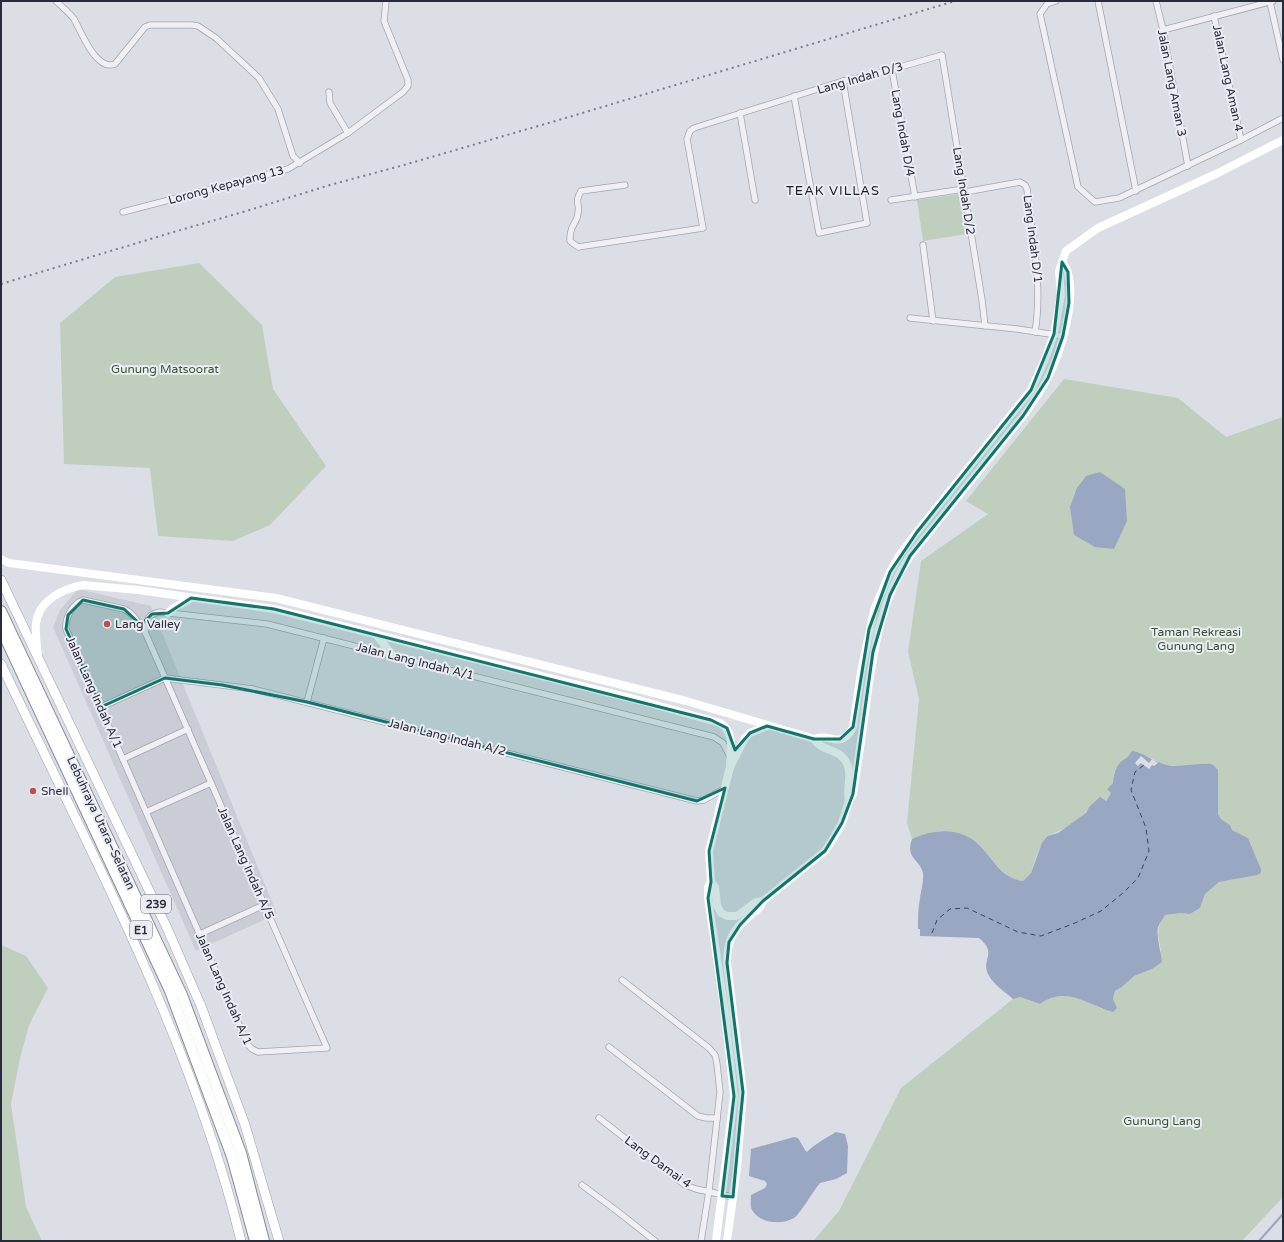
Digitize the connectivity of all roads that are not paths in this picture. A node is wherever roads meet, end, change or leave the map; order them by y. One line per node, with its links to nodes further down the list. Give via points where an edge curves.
1 (56, 1): 20 (street, via 71,15 92,51 100,62 106,65 118,61 145,27 198,26 249,67 265,87 278,109 293,156)
2 (386, 1): 17 (street, Lorong Kepayang 13, via 384,21 408,80 408,86)
3 (1056, 1): 24 (street, via 1047,4 1040,14 1078,187 1095,202 1119,198)
4 (1098, 1): 24 (street)
5 (1156, 1): 8 (street, Jalan Lang Aman 3)
6 (1271, 1): 7 (street); 10 (street)
7 (1214, 16): 8 (street); 18 (street, Jalan Lang Aman 4)
8 (1163, 30): 21 (street, Jalan Lang Aman 3)
9 (942, 55): 11 (street, Lang Indah D/3); 23 (street, Lang Indah D/2)
10 (1283, 60)
11 (892, 70): 12 (street, Lang Indah D/3); 25 (street, Lang Indah D/4)
12 (843, 81): 14 (street, Lang Indah D/3); 14 (street, via 867,223 820,233)
13 (329, 92): 17 (street, via 330,103)
14 (794, 96): 15 (street, Lang Indah D/3)
15 (740, 113): 22 (street, Lang Indah D/3, via 690,131 688,139 703,228 578,247 570,242 570,232 579,211 577,198 581,191); 26 (street)
16 (1283, 118): 18 (street)
17 (348, 133): 20 (street, Lorong Kepayang 13)
18 (1241, 140): 21 (street)
19 (1283, 140): 30 (street, via 1098,228 1068,249)
20 (300, 163): 28 (street, Lorong Kepayang 13, via 288,170)
21 (1188, 166): 24 (street)
22 (625, 184)
23 (964, 191): 25 (street); 33 (street, Lang Indah D/2); 34 (street, Lang Indah D/1, via 1020,182 1025,185 1039,289)
24 (1136, 191)
25 (915, 197): 27 (street)
26 (755, 200)
27 (891, 200)
28 (122, 212)
29 (923, 245): 32 (street)
30 (1062, 262): 35 (street, via 1059,271 1061,295); 36 (street, via 1068,272 1070,293)
31 (910, 318): 32 (street)
32 (933, 321): 33 (street)
33 (985, 326): 34 (street)
34 (1035, 332): 35 (street)
35 (1054, 334): 36 (street); 54 (street, via 1040,373 1027,395 917,532 890,572 869,629 853,727 848,735 840,739)
36 (1063, 336): 60 (street, via 1054,364 1038,394 910,556 900,573 884,608 876,641 853,794)
37 (1, 559): 52 (street, via 9,563 282,599 686,701)
38 (1, 580): 47 (main road, 239)
39 (191, 598): 41 (street); 44 (street, Jalan Lang Indah A/1, via 274,609); 47 (street, Jalan Lang Indah A/1, via 83,585 70,588 50,598 40,612 36,625)
40 (1, 612): 77 (highway, Lebuhraya Utara–Selatan / E1, via 182,995 241,1153)
41 (168, 612): 43 (street, Jalan Lang Indah A/1, via 150,616 146,621); 45 (street, Jalan Lang Indah A/1, via 267,624)
42 (1, 629): 76 (highway, Lebuhraya Utara–Selatan / E1, via 170,990 232,1157)
43 (145, 632): 49 (street, Jalan Lang Indah A/5); 51 (street, Jalan Lang Indah A/1, via 134,615 124,608 83,600 68,614 66,629)
44 (376, 634): 46 (street); 55 (street, Jalan Lang Indah A/1, via 720,723 727,728 731,739)
45 (324, 638): 46 (street, Jalan Lang Indah A/1); 50 (street)
46 (392, 655): 55 (street, Jalan Lang Indah A/1, via 714,737 724,743)
47 (38, 657): 78 (main road, 239, via 167,928 201,1006 245,1125)
48 (1, 664): 75 (main road, via 118,908 168,1021 203,1114)
49 (165, 678): 50 (street, Jalan Lang Indah A/2, via 253,689); 51 (street); 53 (street, Jalan Lang Indah A/5)
50 (308, 702): 59 (street, Jalan Lang Indah A/2, via 697,801)
51 (100, 707): 56 (street, Jalan Lang Indah A/1)
52 (767, 726): 54 (street); 57 (street, via 745,738)
53 (188, 729): 56 (street); 58 (street, Jalan Lang Indah A/5)
54 (814, 739): 60 (street, via 821,747 835,752 844,759 849,772)
55 (730, 756): 57 (street, Jalan Lang Indah A/1)
56 (123, 759): 61 (street, Jalan Lang Indah A/1)
57 (730, 767): 59 (street)
58 (211, 783): 61 (street); 64 (street, Jalan Lang Indah A/5)
59 (724, 789): 62 (street, via 709,851)
60 (849, 801): 63 (street, via 842,823 825,851)
61 (146, 812): 65 (street, Jalan Lang Indah A/1)
62 (712, 882): 63 (street, via 718,908 724,915 736,916 756,902); 73 (street, via 708,887 708,898 734,1096)
63 (763, 901): 74 (street, via 761,906 740,924 730,938 728,947 728,967 743,1092)
64 (264, 905): 65 (street); 68 (street, Jalan Lang Indah A/5)
65 (200, 934): 68 (street, Jalan Lang Indah A/1, via 252,1049 258,1052)
66 (622, 980): 70 (street, via 709,1048 714,1055 720,1086)
67 (609, 1047): 70 (street, via 698,1116)
68 (327, 1048)
69 (599, 1118): 72 (street, Lang Damai 4, via 685,1185)
70 (718, 1118): 72 (street)
71 (582, 1185): 79 (street)
72 (709, 1191): 73 (street, Lang Damai 4); 80 (street)
73 (722, 1196): 74 (street, Lang Damai 4); 81 (street)
74 (733, 1197): 82 (street)
75 (241, 1241)
76 (255, 1241)
77 (264, 1241)
78 (279, 1241)
79 (655, 1241)
80 (702, 1241)
81 (716, 1241)
82 (727, 1241)

